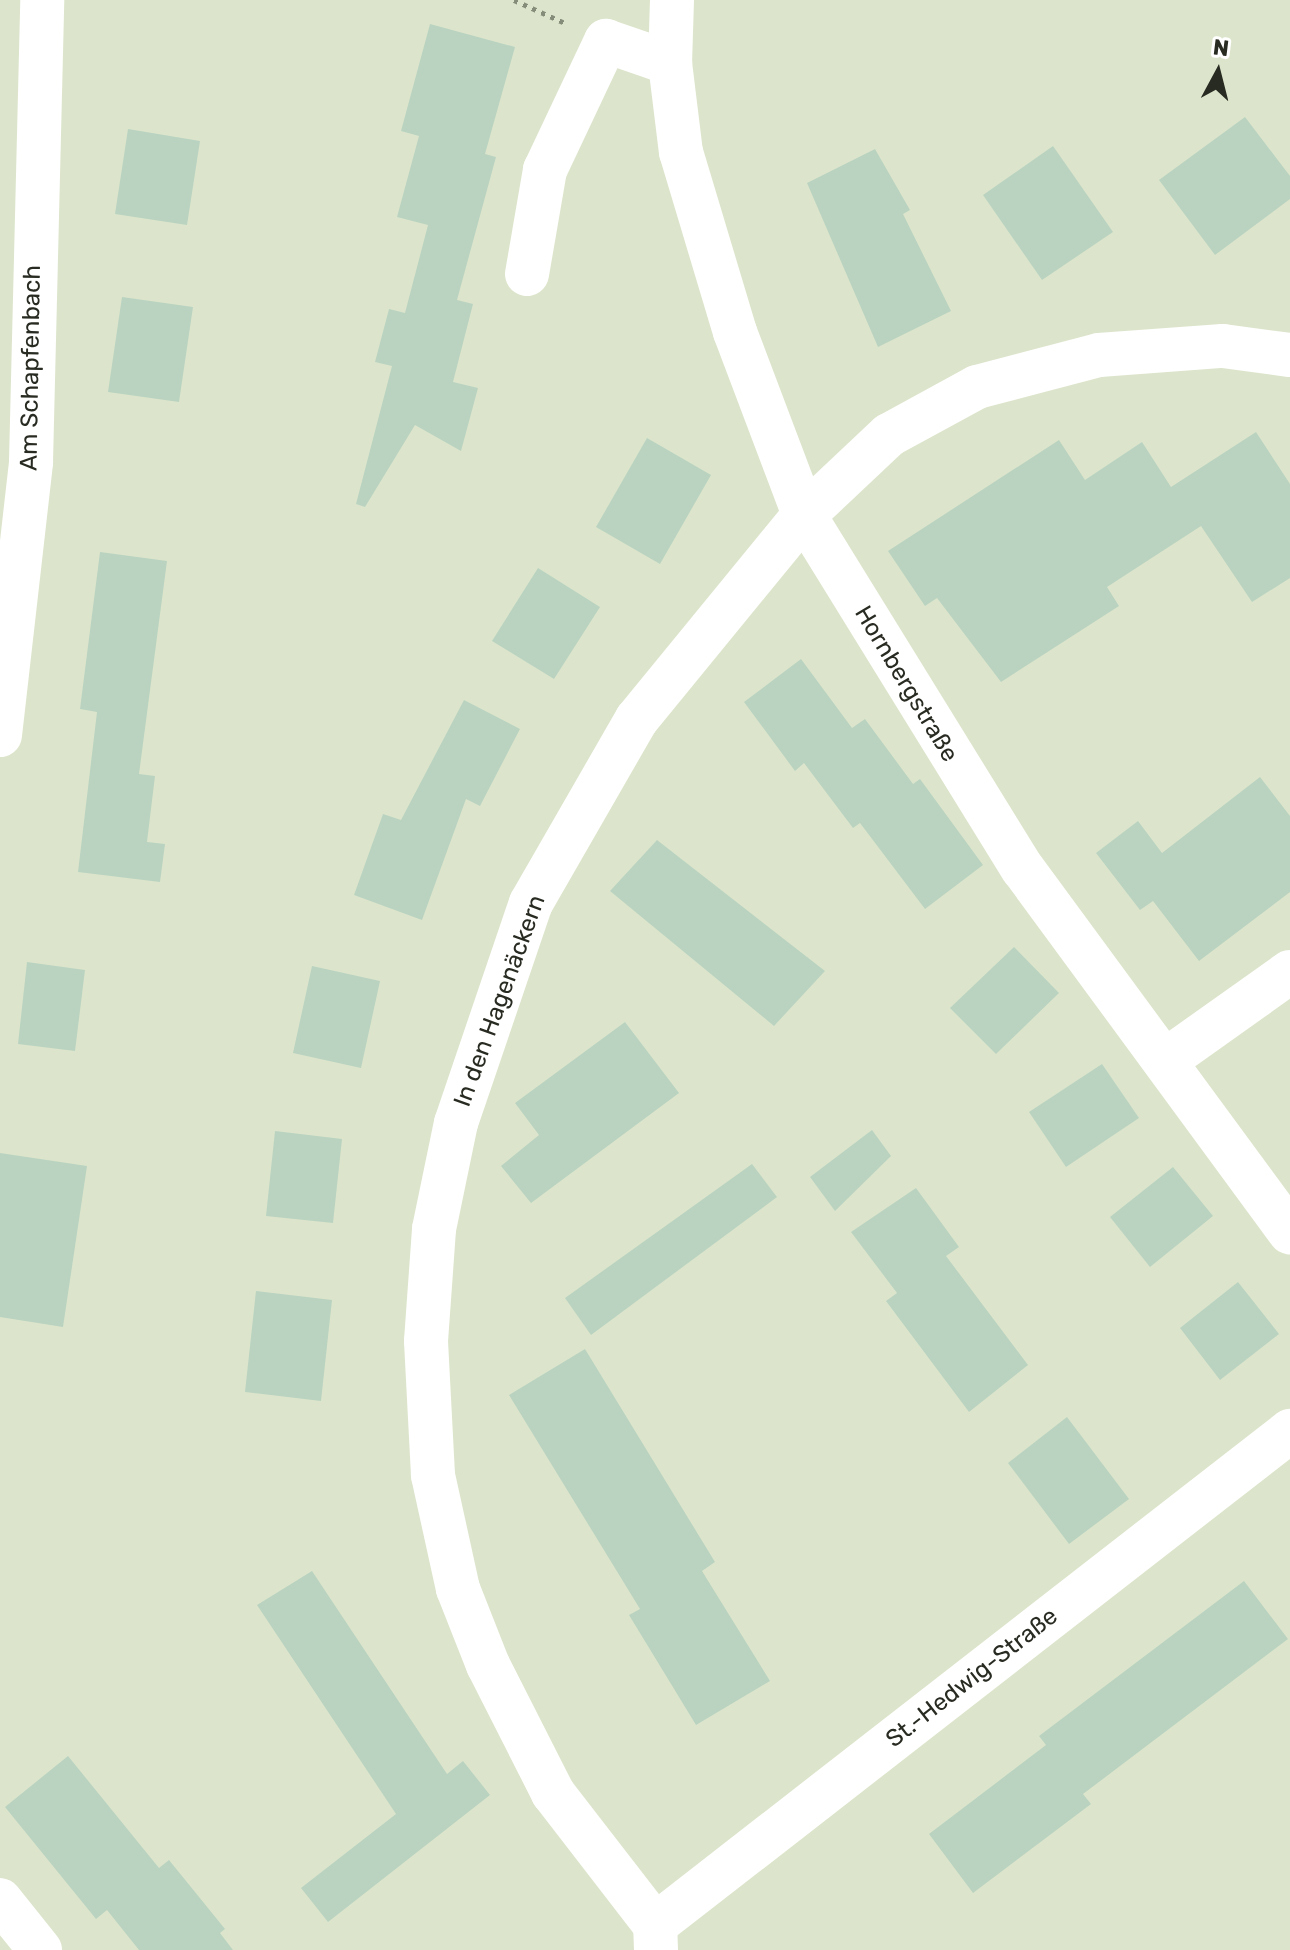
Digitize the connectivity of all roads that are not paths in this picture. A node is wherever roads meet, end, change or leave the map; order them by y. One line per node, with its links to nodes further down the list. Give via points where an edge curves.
1 (42, 0): 7 (street, Am Schapfenbach, via 31,462)
2 (672, 0): 3 (street, Hornbergstraße)
3 (670, 63): 4 (street, via 606,41 545,170); 6 (street, Hornbergstraße, via 681,152 730,317)
4 (527, 274)
5 (1290, 355): 6 (street, In den Hagenäckern, via 1223,346 1099,355 977,387 889,435)
6 (804, 515): 9 (street, Hornbergstraße, via 1023,869); 13 (street, In den Hagenäckern, via 637,719 531,903 456,1123 434,1229 426,1341 433,1475 458,1589 553,1793)
7 (0, 735)
8 (1290, 972): 9 (street)
9 (1166, 1060): 10 (street, Hornbergstraße)
10 (1290, 1233)
11 (1290, 1431): 13 (street, St.-Hedwig-Straße)
12 (0, 1900): 14 (street)
13 (656, 1938)
14 (40, 1950)

